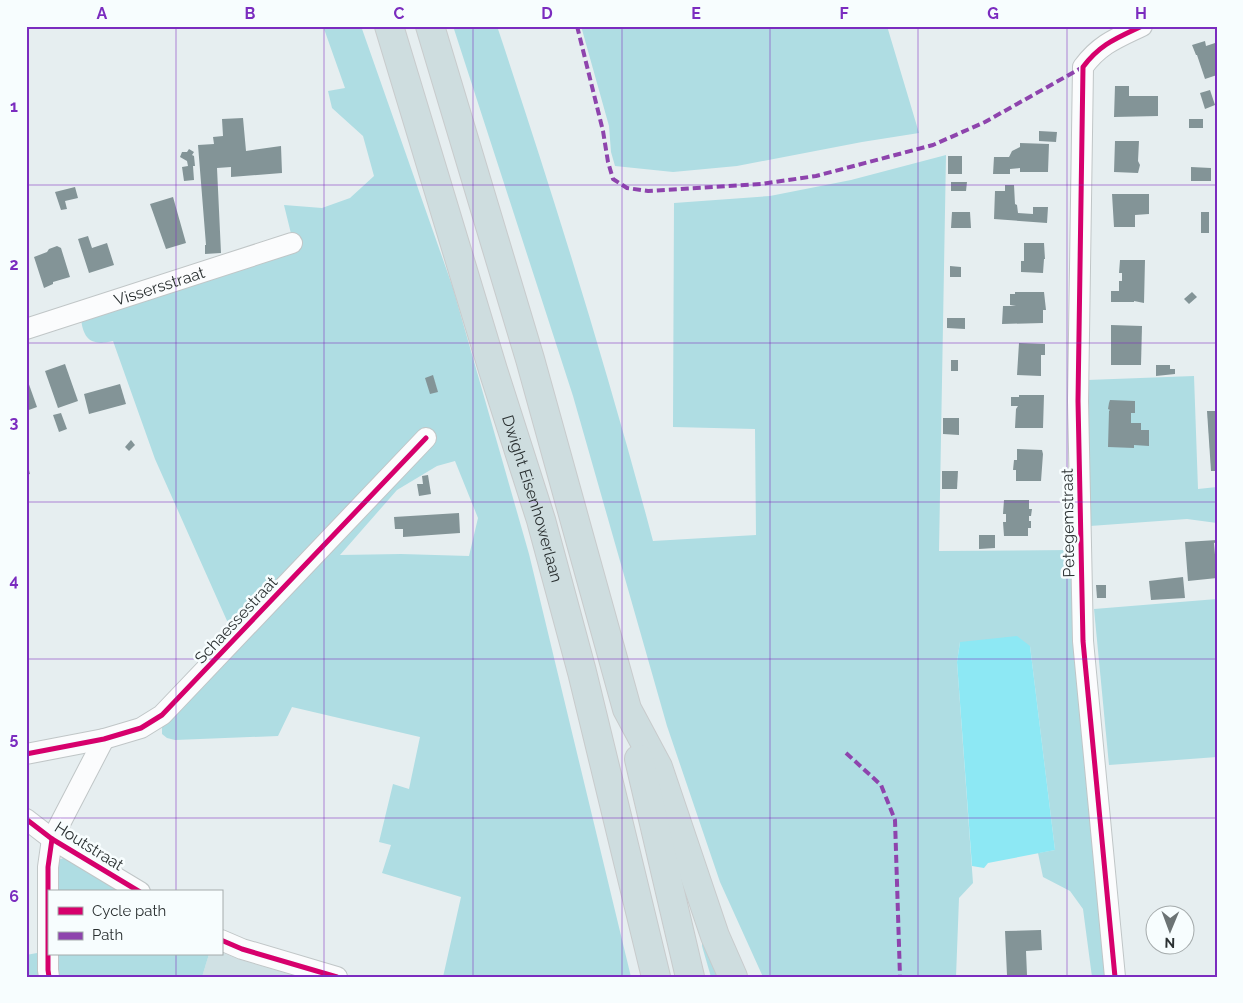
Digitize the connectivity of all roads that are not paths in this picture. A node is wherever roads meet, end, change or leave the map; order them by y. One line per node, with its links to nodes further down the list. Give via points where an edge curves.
1 (389, 26): 16 (highway, Dwight Eisenhowerlaan, via 541,520 582,672)
2 (430, 26): 7 (highway, via 530,359)
3 (1142, 26): 19 (street, Petegemstraat, via 1094,52 1083,67 1078,401 1083,641)
4 (292, 243): 5 (street, Vissersstraat)
5 (26, 329)
6 (426, 438): 8 (street, Schaessestraat, via 162,715 141,728)
7 (627, 709): 17 (highway); 18 (highway, via 658,767)
8 (104, 740): 9 (street, Schaessestraat); 11 (street)
9 (26, 754)
10 (26, 819): 11 (street, Houtstraat)
11 (52, 839): 12 (street, Houtstraat); 14 (street, via 48,867)
12 (137, 890)
13 (222, 940): 15 (street)
14 (49, 977)
15 (337, 977)
16 (656, 977)
17 (690, 977)
18 (732, 977)
19 (1115, 977)

